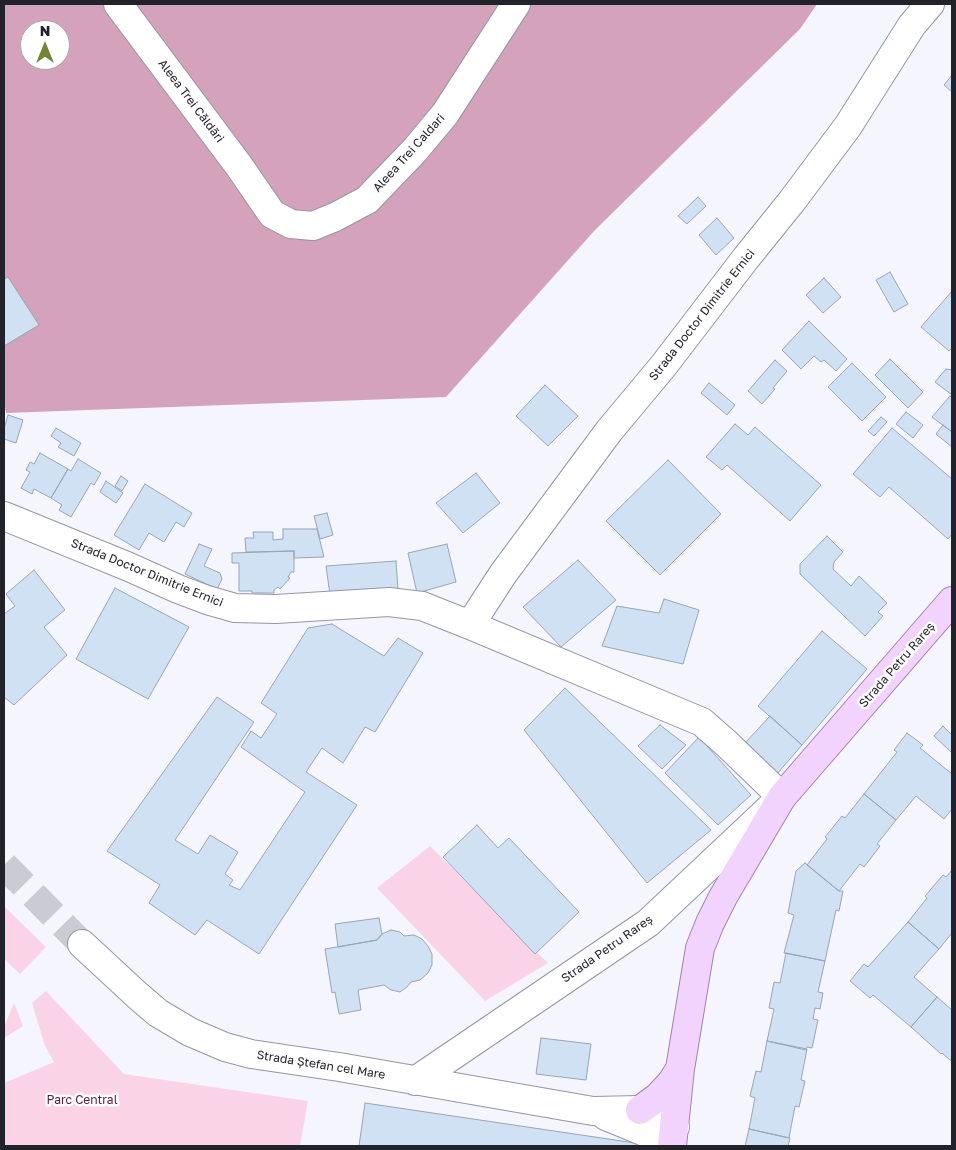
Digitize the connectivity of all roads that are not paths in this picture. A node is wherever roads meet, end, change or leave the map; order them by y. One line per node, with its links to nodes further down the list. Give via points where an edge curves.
1 (118, 4): 4 (street, Aleea Trei Căldări)
2 (516, 4): 4 (street, Aleea Trei Caldari, via 445,114 367,200 336,218 313,226 290,224 272,214)
3 (930, 4): 7 (street, Strada Doctor Dimitrie Ernici, via 912,25 848,126 609,431)
4 (262, 200)
5 (4, 516): 7 (street, Strada Doctor Dimitrie Ernici, via 178,589 235,608 276,609 389,602 422,606)
6 (952, 601): 8 (main road, Strada Petru Rareș)
7 (470, 624): 8 (street, Strada Doctor Dimitrie Ernici, via 702,722)
8 (782, 797): 10 (main road, Strada Petru Rareș, via 723,897 700,948); 11 (street, Strada Petru Rareș, via 648,922)
9 (82, 944): 11 (street, Strada Ștefan cel Mare, via 158,1013 225,1047)
10 (680, 1069): 12 (main road, via 671,1084); 14 (main road, Strada Petru Rareș)
11 (415, 1081): 13 (street, Strada Ștefan cel Mare)
12 (640, 1110): 13 (street, Strada Ștefan cel Mare); 14 (street, Strada Ștefan cel Mare, via 664,1117)
13 (593, 1111): 14 (street, Strada Ștefan cel Mare)
14 (673, 1142)

